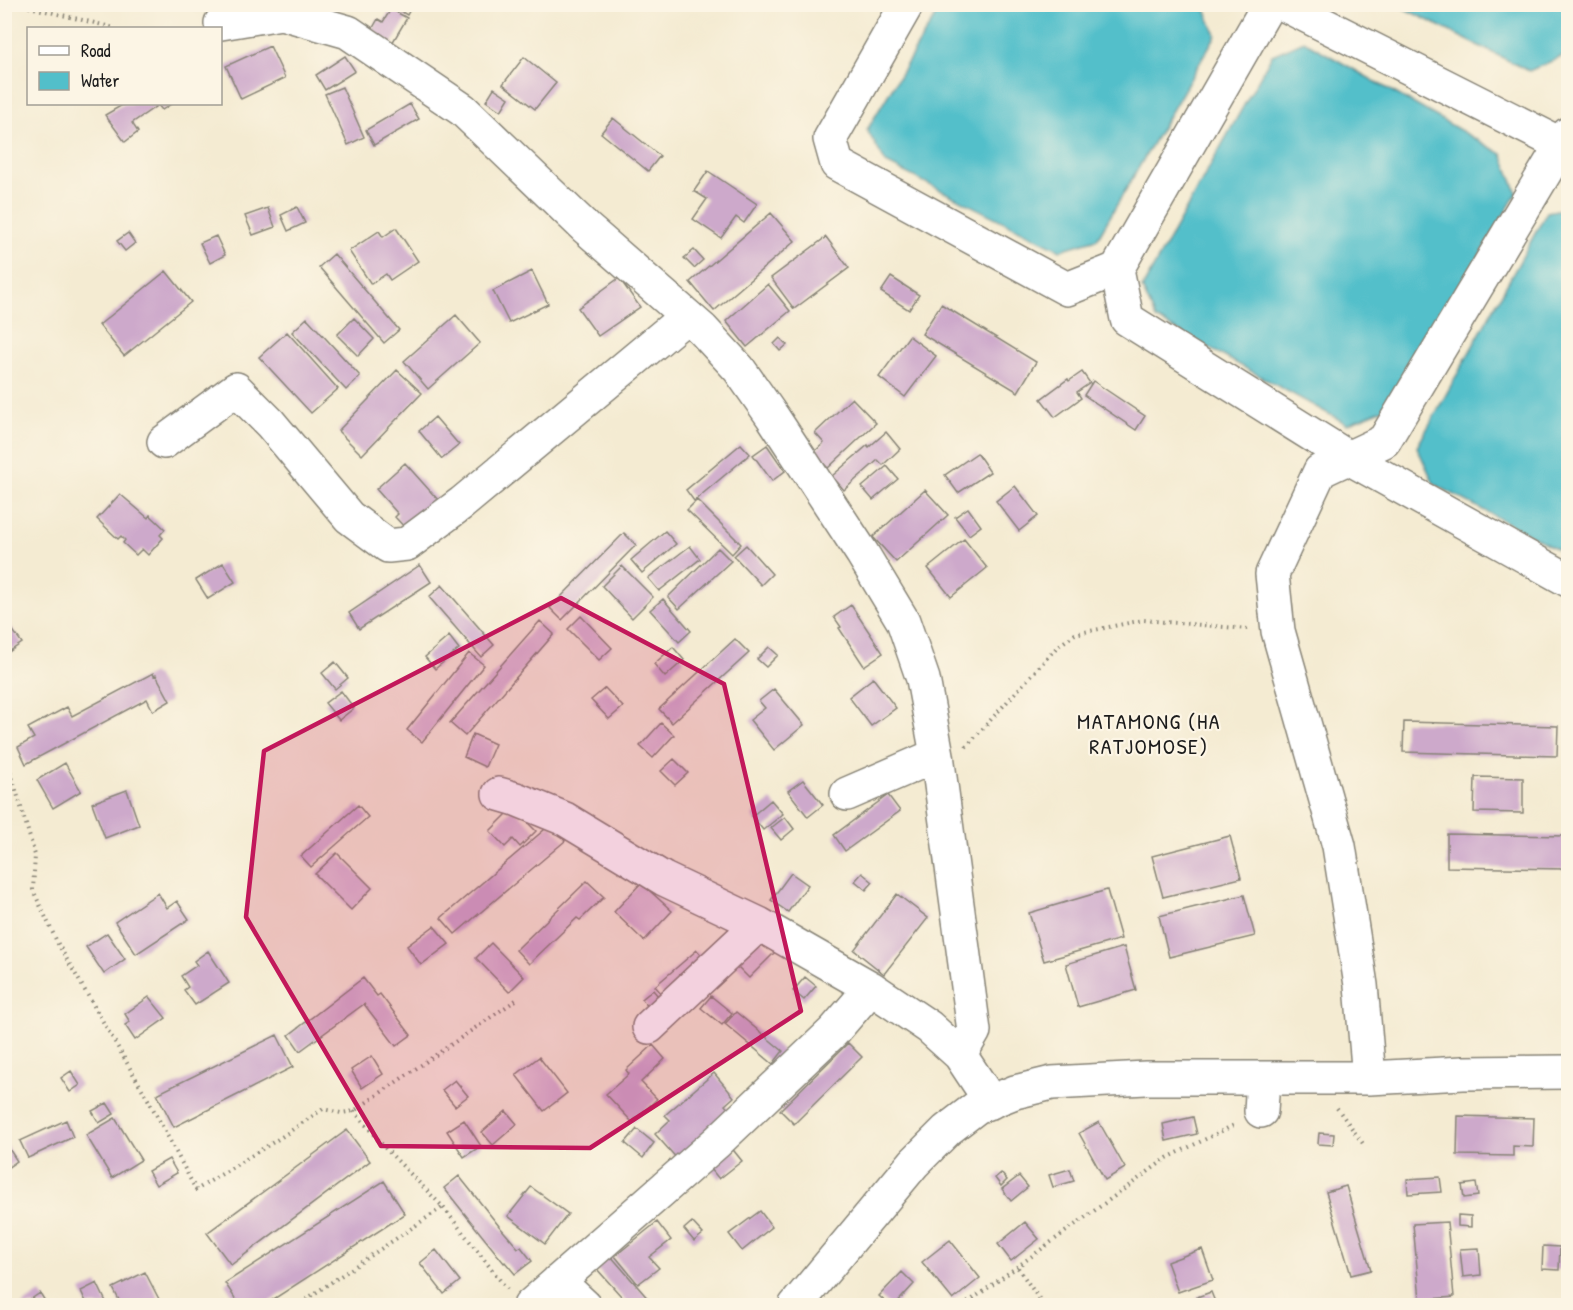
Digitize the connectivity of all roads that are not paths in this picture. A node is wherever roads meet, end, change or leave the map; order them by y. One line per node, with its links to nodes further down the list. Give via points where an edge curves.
1 (907, 4): 6 (street, via 830,139 837,164 1067,289)
2 (1269, 4): 6 (street)
3 (1283, 4): 5 (street)
4 (221, 22): 7 (street, via 281,13 348,32 463,111 586,228)
5 (1566, 142): 9 (street, via 1384,441)
6 (1117, 269): 9 (street, via 1127,319)
7 (687, 316): 8 (street, via 407,544 388,546 349,517 236,389); 11 (street, via 739,369 903,621 923,679)
8 (164, 442)
9 (1349, 458): 10 (street); 19 (street, via 1320,471 1272,574 1278,631 1339,846 1361,985)
10 (1569, 580)
11 (938, 766): 13 (street); 17 (street, via 974,1031)
12 (499, 794): 14 (street, via 565,819 664,879)
13 (847, 794)
14 (759, 924): 15 (street); 16 (street)
15 (871, 988): 17 (street); 23 (street, via 834,1031 717,1142)
16 (649, 1027)
17 (960, 1055): 21 (street)
18 (1569, 1072): 19 (street)
19 (1369, 1077): 20 (street)
20 (1263, 1078): 21 (street, via 1052,1083); 22 (street)
21 (991, 1102): 26 (street, via 977,1107 947,1130 914,1163)
22 (1261, 1112)
23 (558, 1281): 24 (street); 25 (street)
24 (522, 1301)
25 (585, 1305)
26 (795, 1305)

